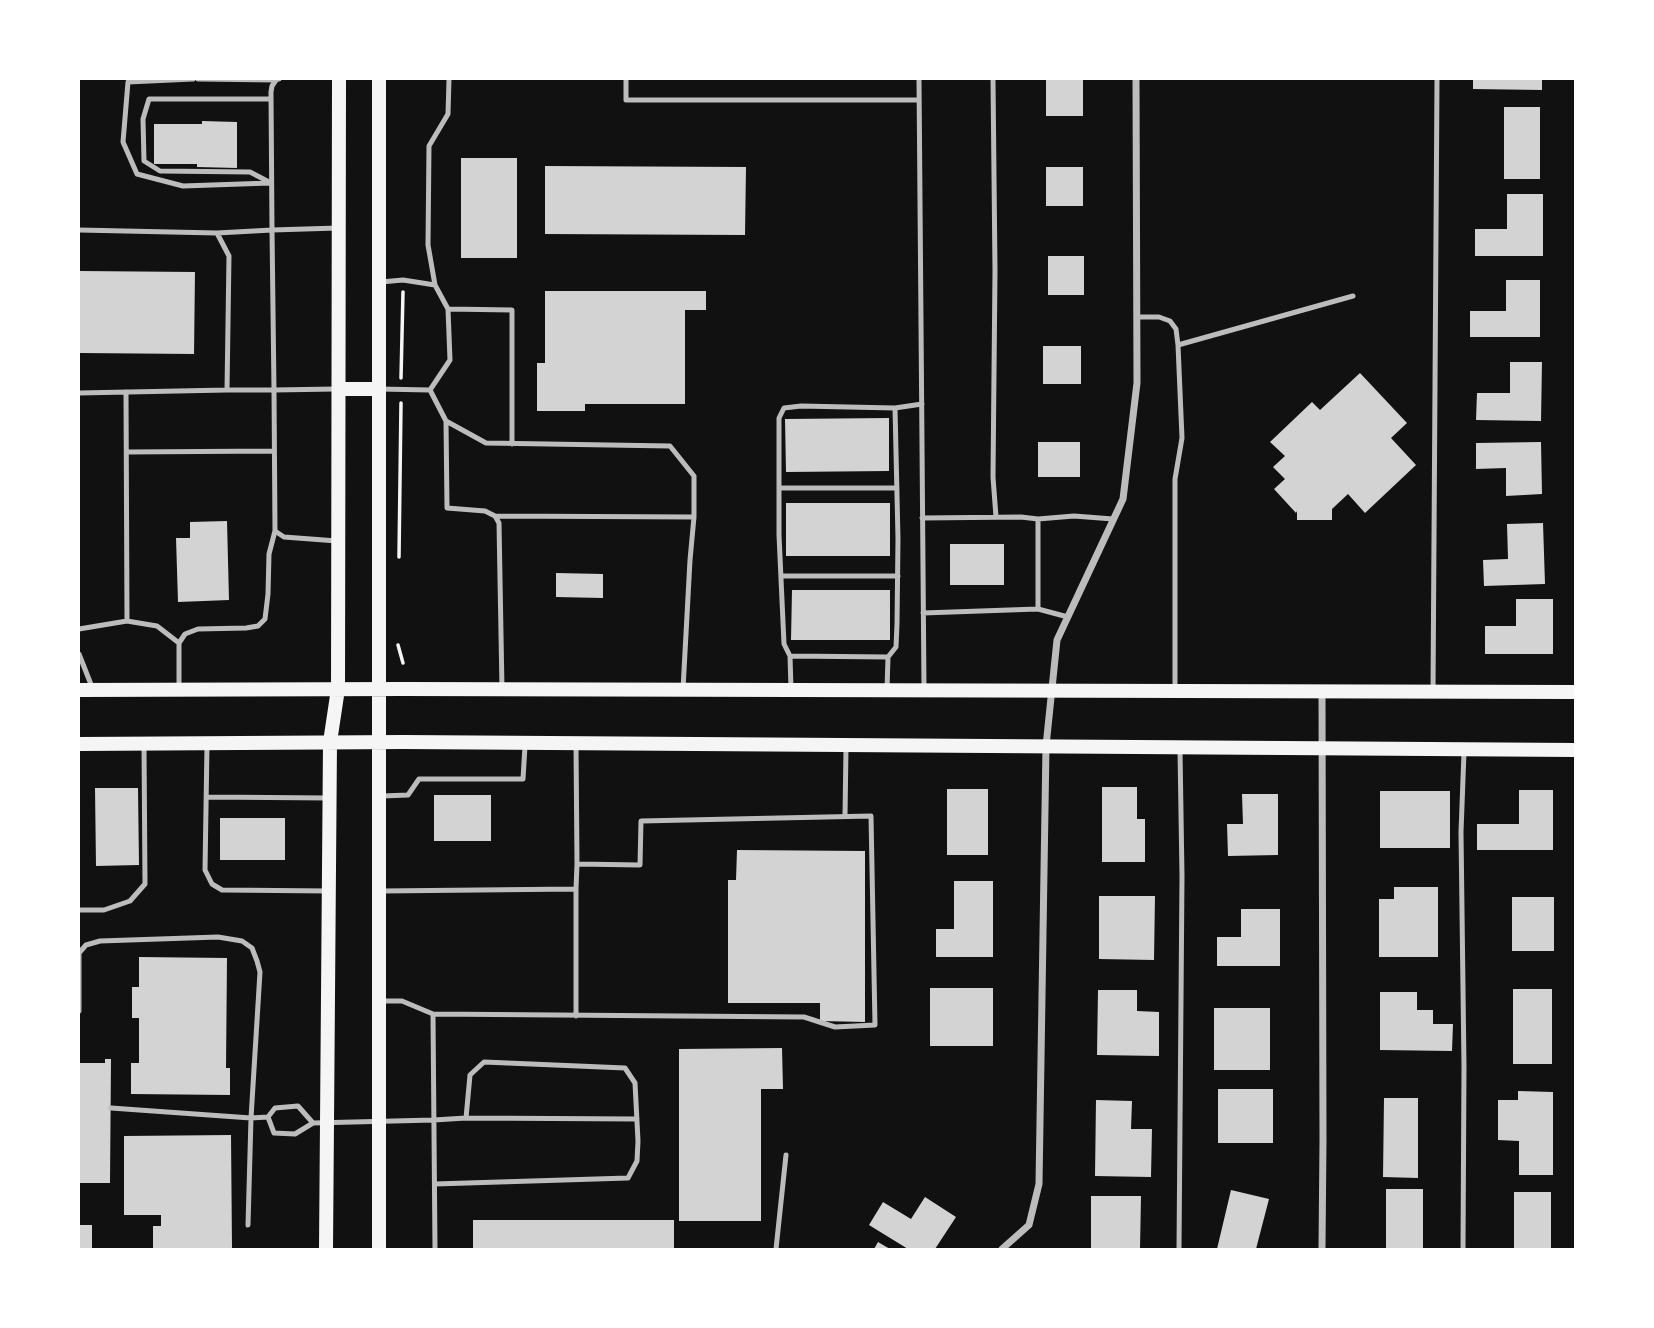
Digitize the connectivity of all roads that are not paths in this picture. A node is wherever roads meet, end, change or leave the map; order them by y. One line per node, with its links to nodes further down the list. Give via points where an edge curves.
1 (195, 79): 2 (lane); 13 (lane, via 128,82 123,142 137,174 183,186)
2 (278, 79): 11 (lane)
3 (339, 79): 14 (main road)
4 (379, 79): 18 (main road)
5 (449, 79): 19 (lane, via 448,114 429,146 428,245)
6 (626, 79): 12 (lane, via 626,100)
7 (919, 79): 12 (lane)
8 (993, 79): 41 (lane)
9 (1136, 79): 22 (street)
10 (1437, 79): 70 (lane)
11 (271, 99): 13 (lane); 13 (lane, via 149,99 143,118 144,161 160,171 250,172)
12 (919, 100): 31 (lane)
13 (271, 183): 16 (lane)
14 (339, 228): 16 (lane); 24 (main road)
15 (79, 230): 17 (lane)
16 (272, 230): 17 (lane); 27 (lane)
17 (217, 233): 26 (lane, via 229,257)
18 (379, 282): 19 (lane); 25 (main road)
19 (435, 285): 21 (lane)
20 (1353, 296): 23 (lane)
21 (448, 309): 28 (lane, via 450,360); 34 (lane, via 512,310)
22 (1137, 317): 23 (lane, via 1170,321); 44 (street, via 1137,383 1123,499)
23 (1178, 345): 68 (lane, via 1182,438 1175,479)
24 (339, 389): 25 (main road); 27 (lane); 46 (main road)
25 (379, 389): 28 (lane); 59 (main road)
26 (227, 390): 27 (lane); 29 (lane)
27 (274, 390): 35 (lane)
28 (430, 390): 33 (lane)
29 (126, 392): 30 (lane); 36 (lane)
30 (79, 393)
31 (922, 404): 32 (lane); 42 (lane)
32 (895, 408): 37 (lane, via 784,408 779,418); 38 (lane)
33 (446, 421): 34 (lane, via 486,443); 39 (lane, via 447,508)
34 (512, 444): 40 (lane, via 670,446 694,476)
35 (274, 451): 36 (lane); 45 (lane)
36 (127, 452): 52 (lane)
37 (779, 488): 38 (lane); 47 (lane)
38 (897, 488): 48 (lane)
39 (495, 516): 40 (lane); 61 (lane, via 499,523)
40 (695, 517): 63 (lane)
41 (996, 517): 42 (lane); 43 (lane)
42 (922, 518): 50 (lane)
43 (1038, 519): 44 (lane); 49 (lane)
44 (1113, 519): 51 (street)
45 (275, 531): 46 (lane, via 284,537); 54 (lane, via 265,619 246,628 198,629 185,634)
46 (338, 541): 58 (main road)
47 (781, 576): 48 (lane); 56 (lane, via 784,644)
48 (898, 576): 57 (lane, via 896,646)
49 (1038, 609): 50 (lane); 51 (lane)
50 (923, 613): 66 (lane)
51 (1068, 617): 67 (street, via 1057,640)
52 (127, 621): 53 (lane); 54 (lane, via 158,626)
53 (79, 629)
54 (179, 643): 60 (lane)
55 (79, 654): 62 (lane)
56 (789, 656): 57 (lane); 64 (lane)
57 (888, 657): 65 (lane)
58 (338, 688): 59 (main road); 60 (main road); 72 (main road)
59 (380, 688): 61 (main road); 73 (main road)
60 (179, 689): 62 (main road)
61 (502, 689): 63 (main road)
62 (86, 690)
63 (683, 690): 64 (main road)
64 (791, 690): 65 (main road)
65 (887, 690): 66 (main road)
66 (924, 690): 67 (main road)
67 (1052, 691): 68 (main road); 80 (street)
68 (1175, 691): 69 (main road)
69 (1322, 691): 70 (main road); 82 (street)
70 (1433, 692): 71 (main road)
71 (1575, 692)
72 (330, 742): 73 (main road); 74 (main road); 87 (main road)
73 (379, 742): 75 (main road); 85 (main road)
74 (207, 743): 78 (main road); 86 (lane)
75 (525, 743): 76 (main road); 85 (lane, via 523,779 419,779 408,795)
76 (576, 743): 79 (main road); 89 (lane)
77 (79, 744): 78 (main road)
78 (144, 744): 93 (lane, via 145,884 130,901 103,910)
79 (846, 745): 80 (main road); 88 (lane)
80 (1046, 746): 81 (main road); 113 (street, via 1039,1184 1029,1225)
81 (1180, 747): 82 (main road); 114 (lane)
82 (1321, 748): 83 (main road); 115 (street)
83 (1464, 749): 84 (main road); 116 (lane)
84 (1575, 750)
85 (379, 796): 92 (main road)
86 (206, 797): 87 (lane); 91 (lane, via 205,870 212,884 222,890)
87 (329, 798): 91 (main road)
88 (845, 816): 89 (lane, via 641,821 640,864); 97 (lane, via 871,816 875,1025 835,1027 804,1017)
89 (577, 864): 90 (lane)
90 (576, 889): 92 (lane); 97 (lane)
91 (329, 891): 105 (main road)
92 (379, 891): 94 (main road)
93 (79, 910)
94 (378, 1001): 96 (lane, via 402,1001); 104 (main road)
95 (79, 1011): 100 (lane, via 79,953 86,944 218,937 242,941 252,948 260,972)
96 (433, 1014): 97 (lane); 103 (lane)
97 (576, 1016)
98 (111, 1108): 100 (lane)
99 (268, 1117): 100 (lane); 105 (lane, via 275,1108 298,1106); 105 (lane, via 274,1133 295,1134)
100 (251, 1118): 108 (lane)
101 (466, 1118): 102 (lane); 102 (lane, via 470,1075 484,1062 625,1068 635,1083); 103 (lane)
102 (636, 1119): 107 (lane, via 637,1161 628,1178)
103 (434, 1120): 104 (lane); 107 (lane)
104 (379, 1121): 105 (lane); 110 (main road)
105 (320, 1123): 109 (main road)
106 (786, 1155): 112 (lane)
107 (435, 1184): 111 (lane)
108 (248, 1225)
109 (326, 1249)
110 (379, 1249)
111 (435, 1249)
112 (776, 1249)
113 (1002, 1249)
114 (1179, 1249)
115 (1322, 1249)
116 (1463, 1249)

